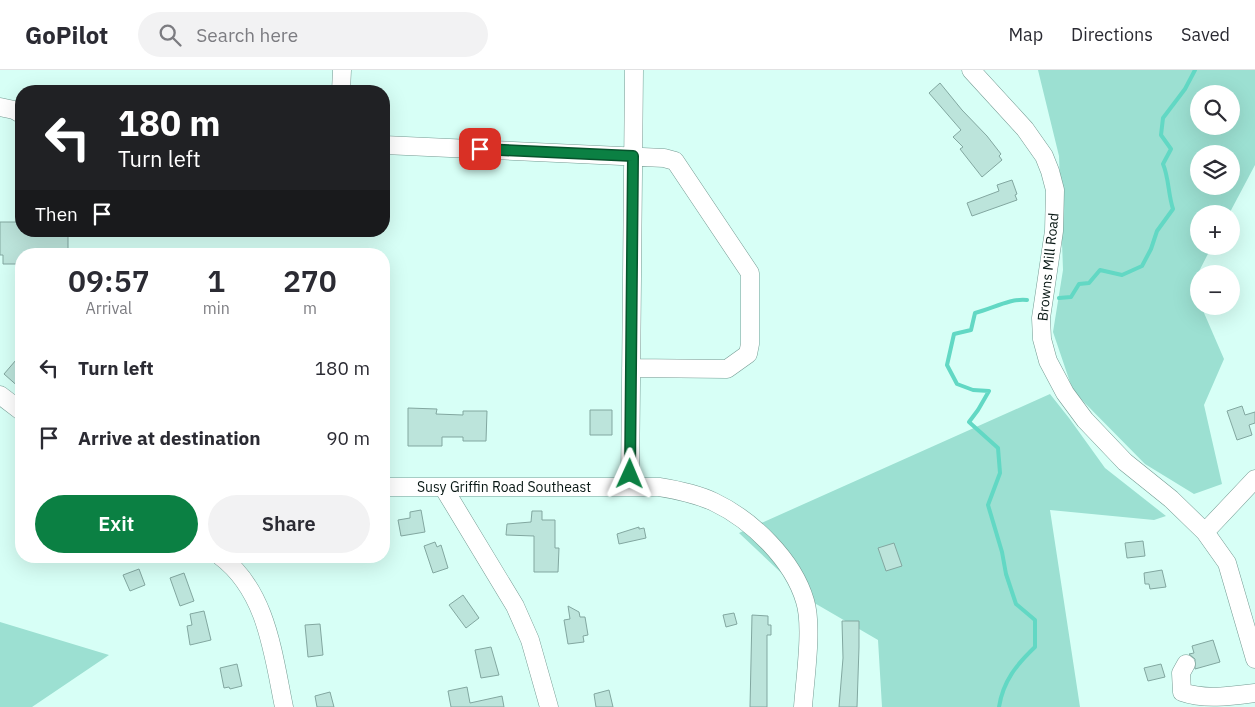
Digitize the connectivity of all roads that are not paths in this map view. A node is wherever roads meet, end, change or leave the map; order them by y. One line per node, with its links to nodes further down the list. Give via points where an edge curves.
1 (342, 70): 4 (street)
2 (634, 70): 8 (street)
3 (971, 70): 16 (street, Browns Mill Road, via 1025,129 1044,156 1050,171 1055,190 1054,231 1041,318 1048,361 1065,393 1085,420 1125,462)
4 (341, 85)
5 (0, 107): 6 (street)
6 (15, 111)
7 (390, 144): 8 (street)
8 (633, 156): 9 (street); 9 (street, via 675,161 747,266 750,273 750,344 748,354 727,369)
9 (631, 368): 13 (street)
10 (0, 395): 11 (street)
11 (15, 406)
12 (1252, 485): 16 (street)
13 (630, 486): 15 (street, Susy Griffin Road Southeast); 23 (street, Susy Griffin Road Southeast, via 684,491 715,503 746,521 772,545 792,572 805,601 808,627)
14 (390, 487): 15 (street, Susy Griffin Road Southeast)
15 (443, 487): 22 (street, via 515,606 530,640)
16 (1206, 532): 18 (street, Browns Mill Road, via 1227,563)
17 (227, 563): 21 (street, via 254,594 270,640)
18 (1255, 658)
19 (1186, 664): 20 (street, via 1181,673 1182,692 1192,696)
20 (1255, 694)
21 (284, 707)
22 (549, 707)
23 (803, 707)

